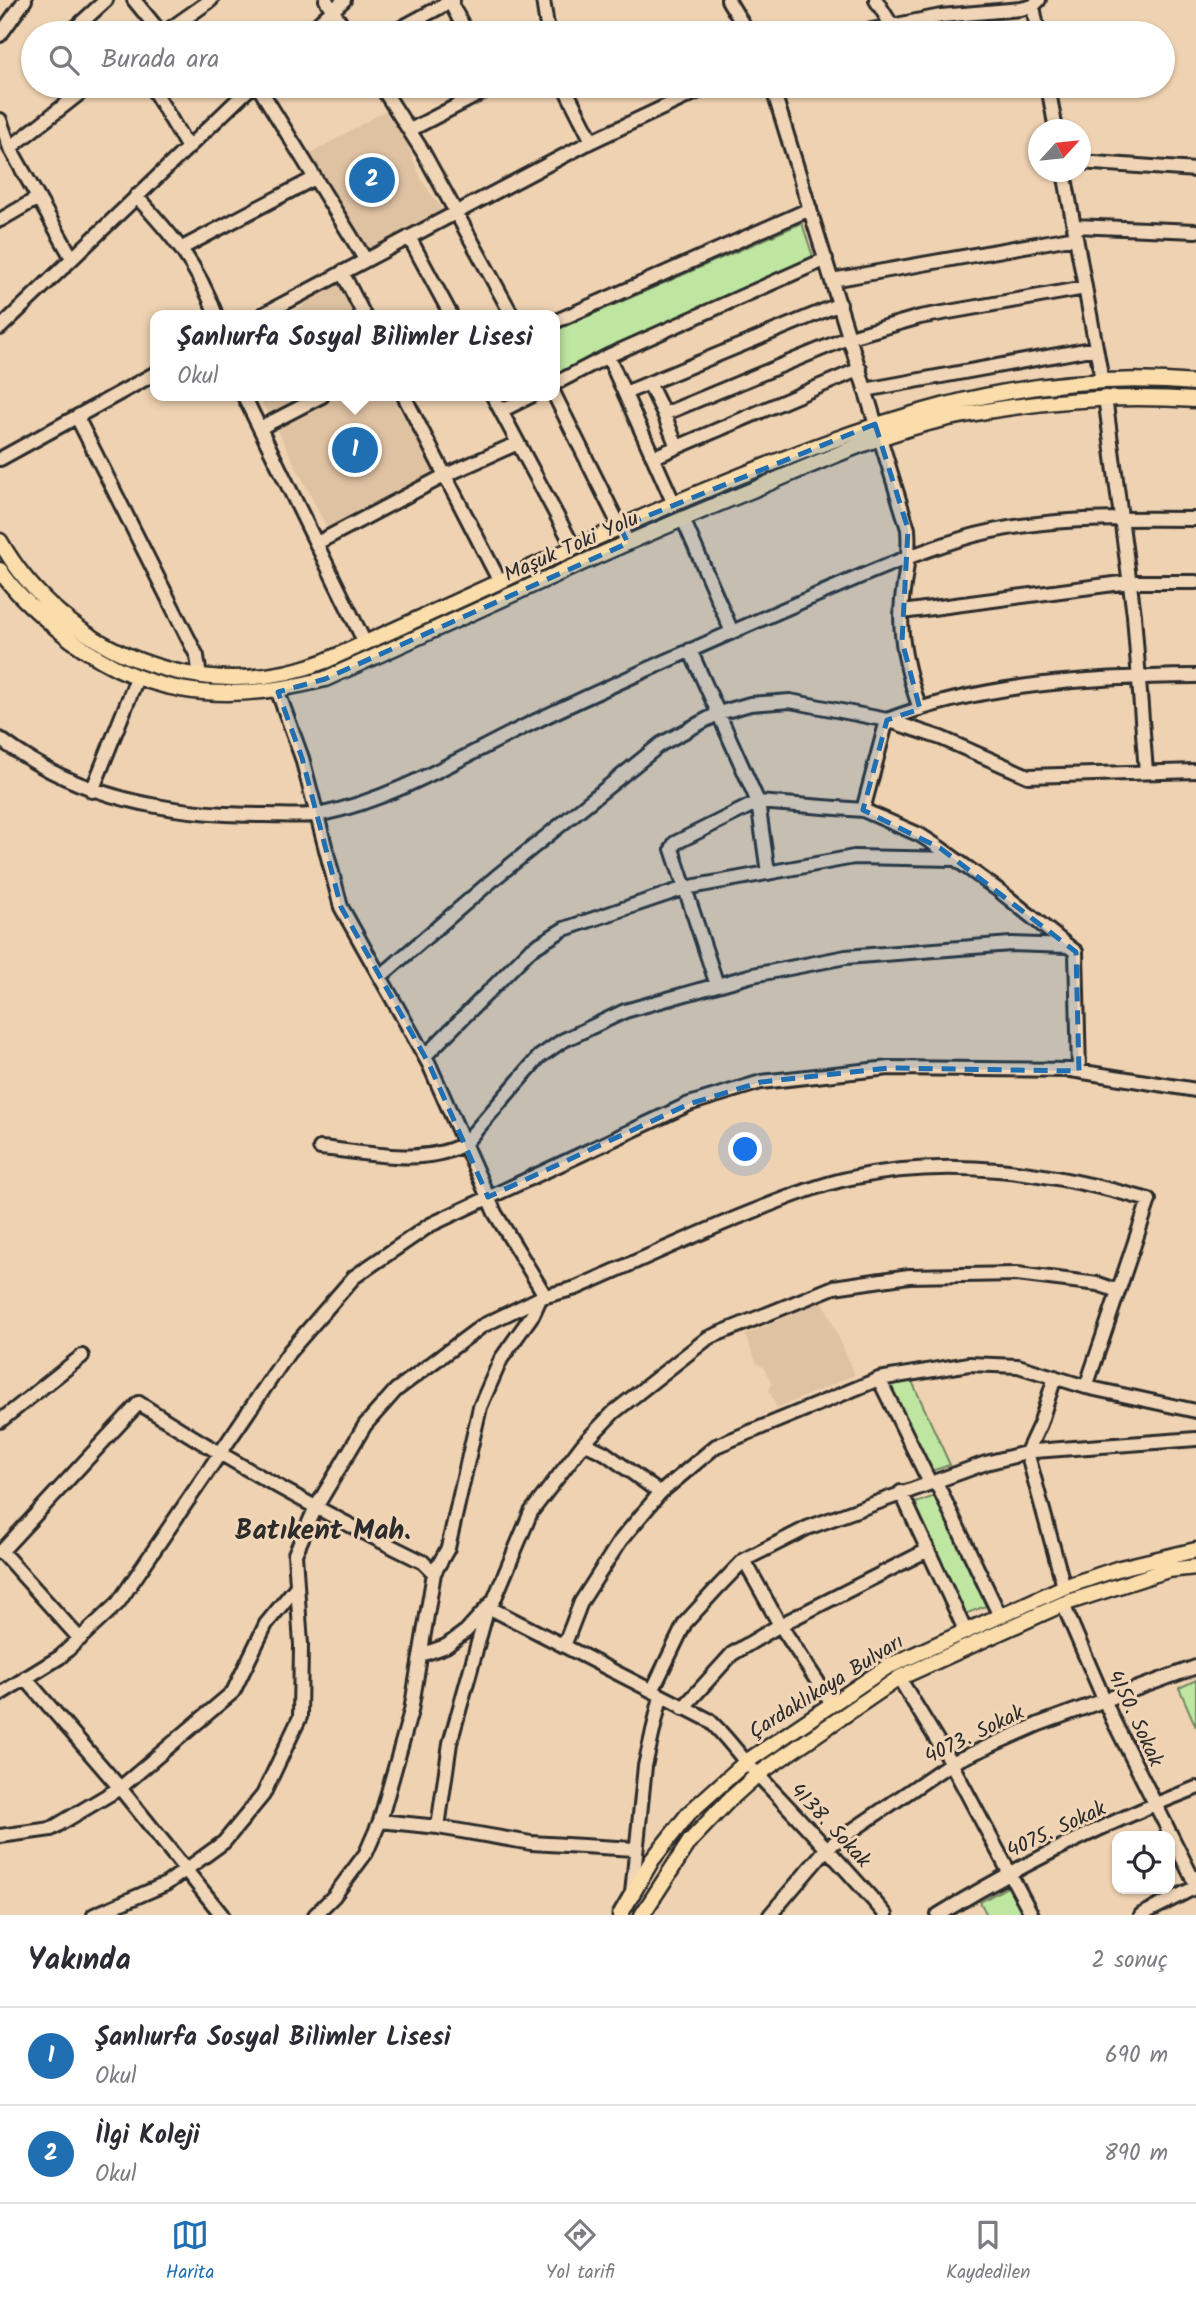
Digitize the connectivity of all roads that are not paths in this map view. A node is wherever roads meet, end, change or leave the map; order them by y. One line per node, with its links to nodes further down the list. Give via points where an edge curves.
1 (25, 0): 24 (street)
2 (106, 0): 12 (street)
3 (134, 0): 13 (street)
4 (211, 0): 14 (street)
5 (344, 0): 11 (street)
6 (543, 0): 19 (street)
7 (728, 0): 20 (street)
8 (876, 0): 21 (street)
9 (451, 1): 17 (street); 18 (street)
10 (1036, 3): 22 (street); 23 (street)
11 (329, 5): 15 (street); 16 (street)
12 (83, 21)
13 (152, 21)
14 (180, 21)
15 (317, 21)
16 (339, 21)
17 (414, 21)
18 (461, 21)
19 (546, 21)
20 (741, 21)
21 (889, 21)
22 (916, 21)
23 (1037, 21)
24 (0, 35)
25 (72, 98): 39 (street)
26 (158, 98): 40 (street)
27 (240, 98): 40 (street)
28 (265, 98): 43 (street)
29 (389, 98): 37 (street)
30 (472, 98): 37 (street)
31 (570, 98): 38 (street)
32 (683, 98): 38 (street)
33 (776, 98): 47 (street)
34 (1050, 98): 35 (street)
35 (1054, 119)
36 (0, 120): 39 (street)
37 (410, 130): 48 (street)
38 (592, 141): 48 (street)
39 (6, 144): 46 (street)
40 (188, 148): 45 (street)
41 (1091, 163): 42 (street)
42 (1196, 170)
43 (315, 178): 53 (street); 55 (street)
44 (1066, 182): 51 (street)
45 (136, 196): 53 (street); 54 (street)
46 (38, 198): 49 (street); 54 (street)
47 (810, 209): 56 (street); 66 (street)
48 (455, 212): 52 (street); 65 (street)
49 (0, 220)
50 (1196, 231): 51 (street)
51 (1075, 232): 58 (street); 59 (street)
52 (409, 237): 55 (street); 64 (street)
53 (182, 248): 61 (street)
54 (72, 258): 67 (street)
55 (365, 259): 57 (street)
56 (826, 259): 58 (street); 70 (street)
57 (342, 272): 62 (street); 63 (street)
58 (832, 280): 60 (street)
59 (1085, 288): 68 (street, via 920,317); 69 (street)
60 (839, 304): 68 (street); 75 (street)
61 (214, 310)
62 (271, 310)
63 (361, 310)
64 (448, 310)
65 (509, 310)
66 (560, 320)
67 (0, 328)
68 (850, 337): 71 (street); 88 (street)
69 (1096, 348): 73 (street); 77 (street)
70 (608, 356): 74 (street); 78 (street)
71 (860, 369): 77 (street); 93 (street)
72 (150, 376): 89 (street)
73 (1102, 380): 76 (main road); 91 (main road, via 971,398)
74 (560, 381)
75 (649, 383): 78 (street); 88 (street)
76 (1196, 383)
77 (865, 390): 91 (street)
78 (625, 393): 94 (street)
79 (1105, 397): 80 (main road, Maşuk Toki Yolu); 91 (main road, Maşuk Toki Yolu, via 1034,404); 98 (street)
80 (1196, 400)
81 (246, 401): 90 (street)
82 (312, 401): 90 (street)
83 (406, 401): 96 (street)
84 (496, 401): 87 (street)
85 (521, 401): 87 (street)
86 (558, 401): 101 (street)
87 (501, 411): 92 (street)
88 (664, 414): 93 (street)
89 (76, 417): 95 (street); 116 (street, via 197,656)
90 (260, 428): 103 (street)
91 (876, 432): 97 (main road, via 805,449); 99 (main road, Maşuk Toki Yolu); 106 (street, via 908,529)
92 (518, 443): 96 (street); 105 (street)
93 (677, 447): 94 (street)
94 (654, 457): 97 (street)
95 (0, 458)
96 (444, 476): 103 (street); 108 (street)
97 (674, 504): 101 (main road)
98 (1120, 518): 100 (street); 106 (street, via 1001,529); 109 (street)
99 (683, 519): 104 (main road, Maşuk Toki Yolu); 112 (street)
100 (1196, 519)
101 (620, 527): 104 (street); 105 (main road)
102 (0, 541): 116 (main road, via 42,600 69,623 111,649 151,666)
103 (317, 543): 113 (street)
104 (628, 543): 119 (main road, Maşuk Toki Yolu, via 325,679)
105 (574, 548): 108 (main road)
106 (910, 558): 111 (street); 112 (street)
107 (0, 570): 118 (main road, Maşuk Toki Yolu, via 15,592 72,641)
108 (500, 582): 113 (main road)
109 (1129, 582): 110 (street); 111 (street); 117 (street)
110 (1196, 582)
111 (902, 612): 120 (street, via 902,640)
112 (732, 632): 114 (street)
113 (365, 643): 116 (main road, via 304,669 242,679)
114 (690, 650): 121 (street); 129 (street, via 385,794)
115 (1196, 676): 117 (street)
116 (200, 677)
117 (1137, 677): 120 (street, via 1023,687); 125 (street)
118 (137, 678): 119 (main road, Maşuk Toki Yolu, via 156,686 220,694); 126 (street)
119 (278, 692): 129 (street)
120 (920, 709): 122 (street)
121 (719, 713): 122 (street, via 750,704 790,701); 127 (street); 134 (street, via 650,752)
122 (887, 720): 125 (street, via 1028,776); 128 (street)
123 (0, 739): 126 (street, via 21,755)
124 (1196, 771): 125 (street)
125 (1146, 772)
126 (92, 790): 129 (street, via 126,802 216,815)
127 (758, 802): 128 (street); 131 (street); 132 (street, via 675,843 672,849)
128 (863, 810): 130 (street, via 920,835)
129 (318, 815): 134 (street, via 341,907)
130 (954, 859): 131 (street, via 854,857); 133 (street)
131 (768, 873): 132 (street)
132 (685, 888): 135 (street); 136 (street, via 544,940)
133 (1068, 946): 135 (street, via 1011,944 846,957); 137 (street, via 1076,952 1079,971)
134 (381, 976): 136 (street)
135 (717, 985): 139 (street, via 625,1011 562,1041 538,1057)
136 (425, 1056): 139 (street)
137 (1079, 1071): 138 (street); 141 (street, via 889,1068 761,1082 688,1104)
138 (1196, 1090)
139 (464, 1144): 140 (street, via 435,1157); 141 (street)
140 (320, 1147)
141 (488, 1198): 143 (street, via 542,1286); 153 (street, via 430,1224 354,1277 289,1352)
142 (1118, 1291): 143 (street, via 1149,1200 1085,1182 1000,1168 950,1168 850,1178 791,1196 576,1288); 147 (street); 151 (street, via 1098,1284 1017,1274 909,1276 834,1287 708,1338 614,1412)
143 (542, 1297): 157 (street, via 482,1326 396,1390 365,1425); 163 (street, via 505,1351 480,1407 448,1548)
144 (82, 1356): 149 (street)
145 (1055, 1377): 146 (street, via 1018,1366 970,1364); 147 (street); 152 (street)
146 (879, 1379): 154 (street); 156 (street, via 716,1446)
147 (1086, 1387): 148 (street)
148 (1196, 1411)
149 (0, 1421)
150 (1196, 1439): 152 (street)
151 (584, 1443): 156 (street); 167 (street, via 531,1512)
152 (1027, 1452): 154 (street); 165 (street)
153 (219, 1455): 157 (street); 160 (street, via 139,1403); 171 (street, via 118,1603)
154 (933, 1483): 155 (street); 168 (street)
155 (901, 1492): 158 (street); 161 (street, via 807,1528)
156 (660, 1493): 172 (street, via 620,1541 581,1602)
157 (315, 1509): 163 (street, via 423,1562); 164 (street, via 295,1554)
158 (928, 1550): 169 (street); 170 (street)
159 (1196, 1550): 165 (main road, Çardaklıkaya Bulvarı)
160 (1, 1552): 171 (street)
161 (744, 1560): 169 (street); 178 (street, via 685,1623)
162 (1196, 1567): 166 (main road, Çardaklıkaya Bulvarı, via 1168,1570)
163 (434, 1573): 173 (street)
164 (297, 1586): 185 (street, via 266,1623 233,1692); 193 (street, via 300,1717 263,1795 224,1842)
165 (1064, 1587): 168 (main road, Çardaklıkaya Bulvarı)
166 (1063, 1604): 176 (main road, Çardaklıkaya Bulvarı); 179 (street, 4150. Sokak)
167 (488, 1607): 172 (street, 4138. Sokak); 173 (street, via 466,1632); 189 (street, via 450,1743)
168 (999, 1615): 170 (main road, Çardaklıkaya Bulvarı)
169 (780, 1625): 180 (street); 181 (street, via 732,1654)
170 (965, 1630): 180 (main road, Çardaklıkaya Bulvarı, via 887,1667)
171 (80, 1639): 175 (street, via 61,1657)
172 (564, 1646): 178 (street, 4138. Sokak)
173 (421, 1655): 188 (street, via 411,1711)
174 (1196, 1667): 179 (street, 4073. Sokak)
175 (25, 1678): 177 (street); 185 (street)
176 (899, 1678): 183 (street); 184 (main road, Çardaklıkaya Bulvarı)
177 (0, 1694)
178 (657, 1694): 181 (street, 4138. Sokak); 192 (street)
179 (1104, 1699): 183 (street, 4073. Sokak); 187 (street, 4150. Sokak)
180 (831, 1702): 182 (main road, Çardaklıkaya Bulvarı)
181 (683, 1708): 182 (street, 4138. Sokak, via 709,1720)
182 (746, 1762): 184 (street, 4138. Sokak); 196 (main road, Çardaklıkaya Bulvarı, via 689,1813 652,1860)
183 (951, 1763): 191 (street, 4073. Sokak); 194 (street)
184 (757, 1775): 191 (street, 4138. Sokak); 201 (main road, Çardaklıkaya Bulvarı, via 690,1841)
185 (120, 1788): 190 (street, via 51,1829); 193 (street)
186 (1196, 1788): 187 (street, 4075. Sokak)
187 (1155, 1803): 194 (street, 4075. Sokak); 195 (street, 4150. Sokak)
188 (380, 1821): 189 (street); 199 (street, via 366,1853)
189 (438, 1827): 192 (street, via 531,1843)
190 (0, 1836)
191 (828, 1847): 202 (street, 4073. Sokak); 203 (street, 4138. Sokak)
192 (635, 1849): 196 (street)
193 (184, 1871): 197 (street, via 166,1884); 198 (street)
194 (1008, 1871): 204 (street, 4075. Sokak); 205 (street)
195 (1196, 1886): 206 (street)
196 (632, 1895): 200 (main road, Çardaklıkaya Bulvarı)
197 (94, 1915)
198 (222, 1915)
199 (315, 1915)
200 (620, 1915)
201 (642, 1915)
202 (770, 1915)
203 (886, 1915)
204 (939, 1915)
205 (1032, 1915)
206 (1141, 1915)

